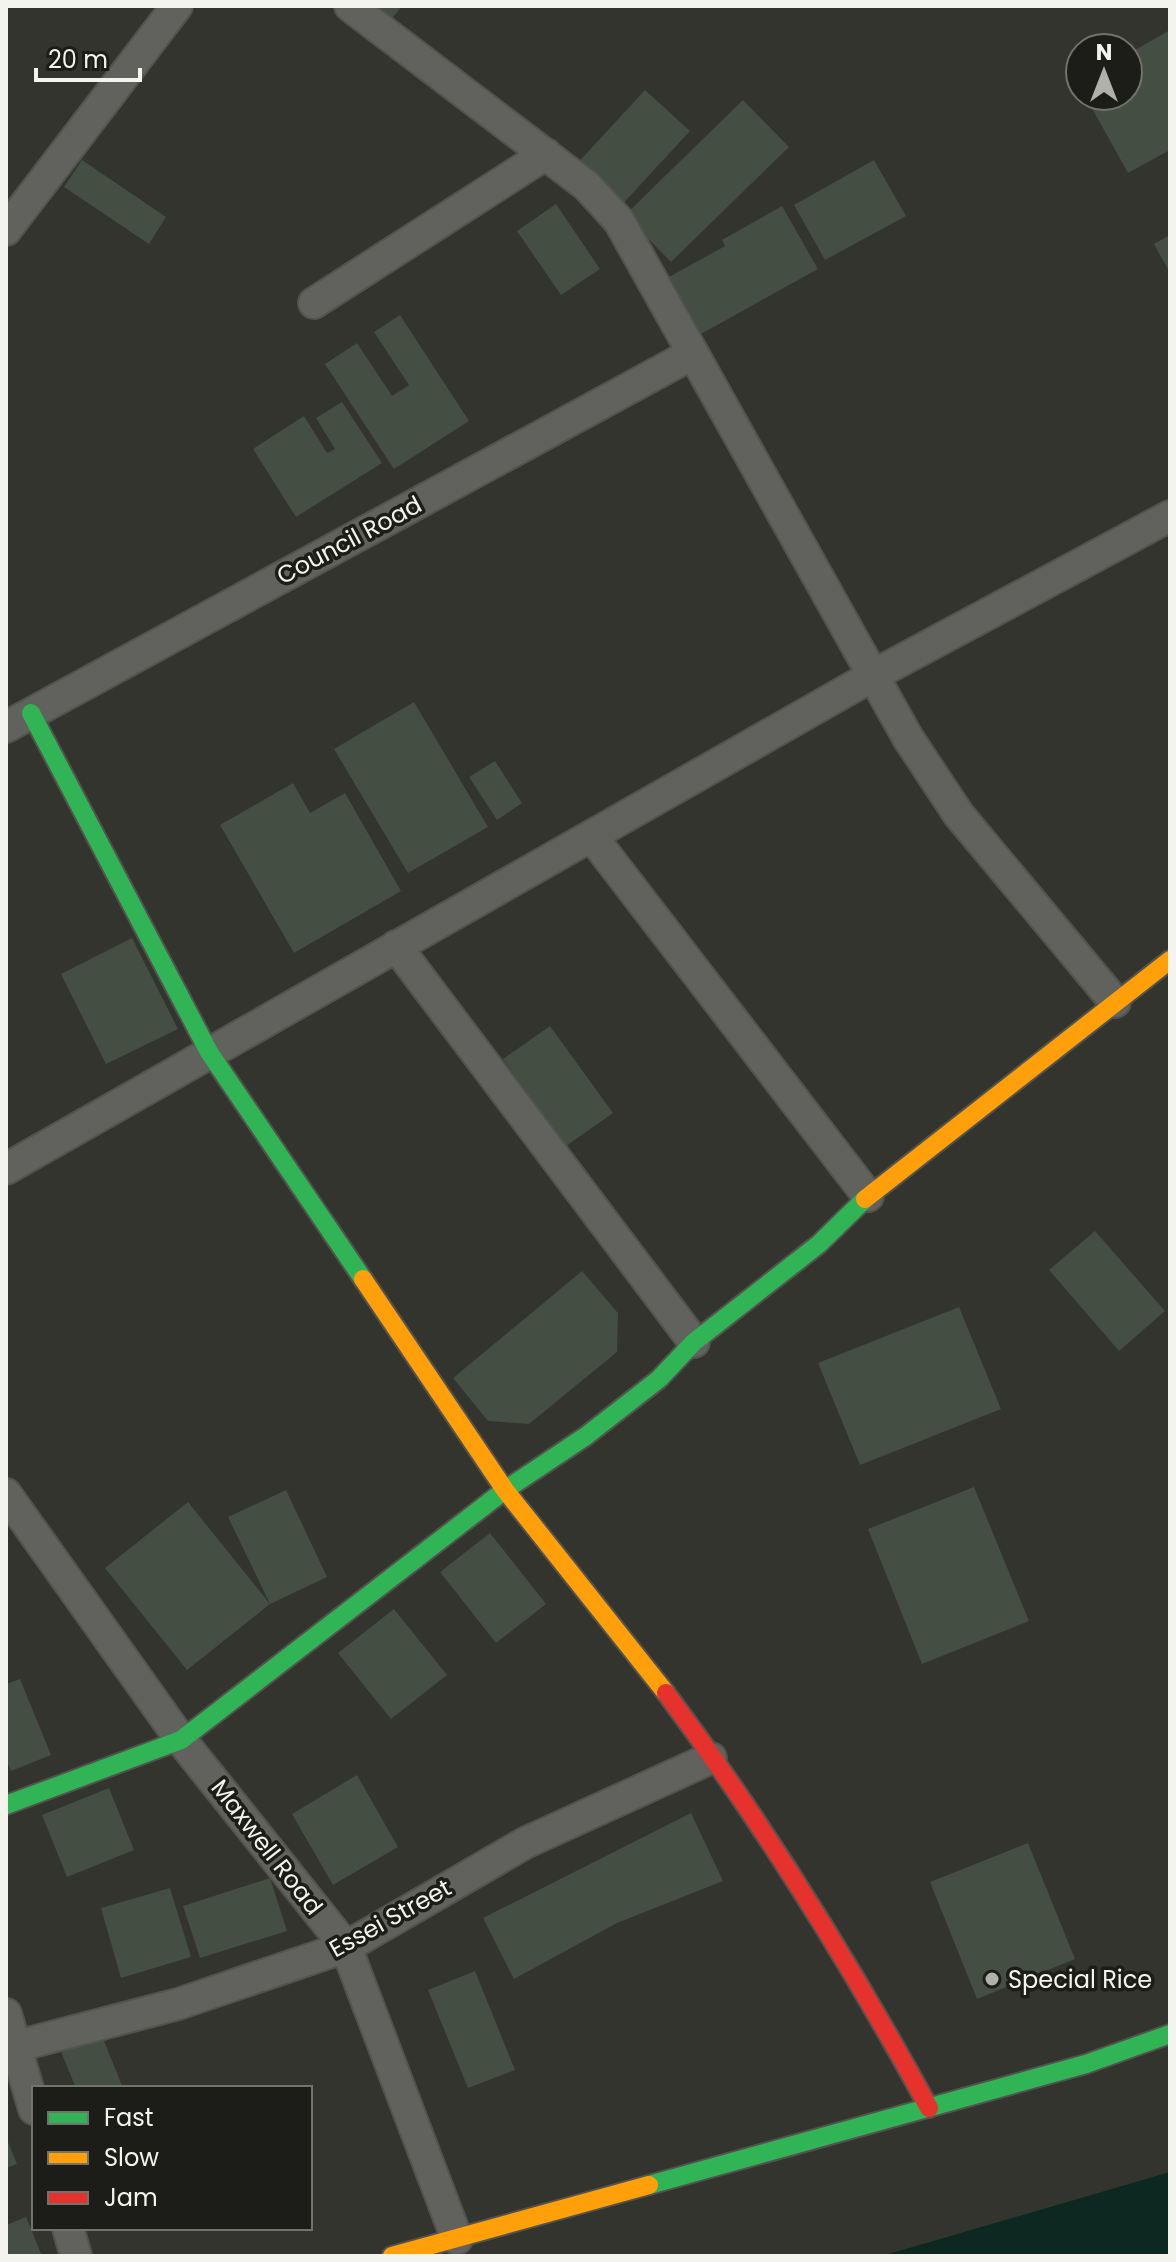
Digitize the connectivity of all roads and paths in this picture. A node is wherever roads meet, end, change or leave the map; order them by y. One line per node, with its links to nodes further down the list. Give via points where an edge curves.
1 (177, 6): 4 (street)
2 (350, 6): 3 (street)
3 (546, 154): 5 (street); 6 (street, via 587,186 619,221)
4 (6, 230)
5 (314, 303)
6 (692, 354): 8 (street); 9 (street, Council Road)
7 (1170, 516): 8 (street)
8 (874, 675): 10 (street); 13 (street, via 959,815)
9 (18, 720): 14 (street)
10 (593, 838): 11 (street); 16 (street)
11 (396, 946): 14 (street); 17 (street)
12 (1170, 960): 13 (street)
13 (1115, 1002): 16 (street)
14 (209, 1052): 15 (street); 18 (street)
15 (6, 1169)
16 (868, 1196): 17 (street, via 819,1244)
17 (694, 1342): 18 (street, via 648,1388)
18 (505, 1490): 20 (street); 21 (street)
19 (6, 1494): 20 (street, Maxwell Road)
20 (181, 1740): 22 (street); 23 (street, Maxwell Road)
21 (711, 1758): 23 (street, Essei Street, via 525,1843); 28 (street, via 832,1935)
22 (6, 1805)
23 (346, 1947): 26 (street, Essei Street, via 178,2004); 30 (street, Maxwell Road)
24 (6, 2014): 26 (street)
25 (1170, 2034): 28 (street, via 1086,2064)
26 (11, 2048): 27 (street)
27 (32, 2104)
28 (929, 2108): 30 (street)
29 (69, 2230): 31 (street)
30 (457, 2239): 32 (street)
31 (76, 2256)
32 (392, 2256)

